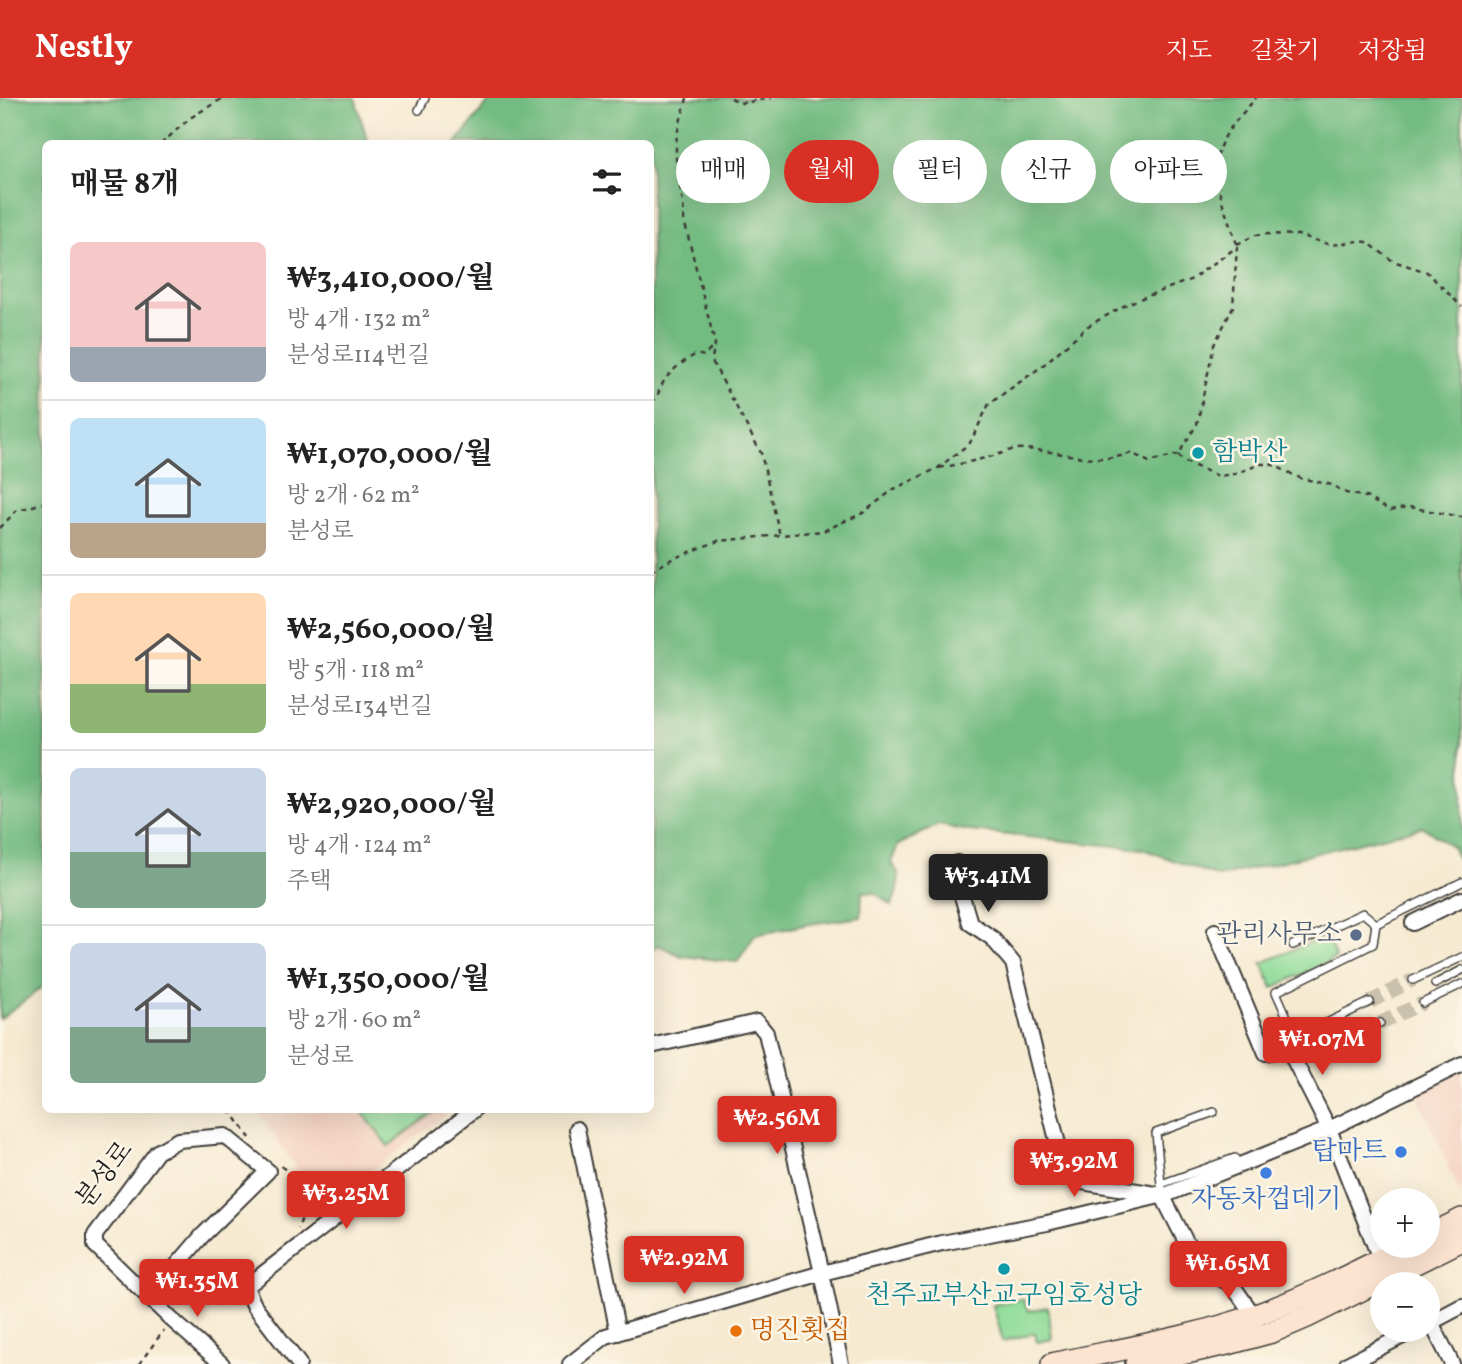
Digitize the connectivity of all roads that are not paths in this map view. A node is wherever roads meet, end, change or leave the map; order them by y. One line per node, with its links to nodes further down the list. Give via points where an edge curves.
1 (425, 98): 2 (lane)
2 (419, 110)
3 (957, 863): 26 (street, via 970,923 992,938 1013,963 1060,1152 1082,1182)
4 (1462, 882): 7 (lane)
5 (1462, 899): 6 (street)
6 (1413, 923)
7 (1376, 924): 9 (lane, via 1363,913); 19 (lane, via 1373,944 1276,992)
8 (1215, 931): 19 (street, via 1266,1054)
9 (1293, 946)
10 (1462, 957): 12 (lane)
11 (1462, 970): 13 (lane)
12 (1412, 979)
13 (1435, 984)
14 (1462, 984): 16 (lane)
15 (1370, 1002): 19 (lane, via 1310,1031)
16 (1423, 1003)
17 (1380, 1023): 19 (lane, via 1316,1051)
18 (654, 1045): 31 (street, via 757,1022 766,1033)
19 (1297, 1045): 24 (street)
20 (1462, 1064): 24 (street)
21 (1214, 1112): 26 (lane, via 1156,1133)
22 (470, 1113): 42 (street, via 246,1287 254,1306)
23 (577, 1129): 36 (street)
24 (1329, 1129): 26 (street); 30 (street)
25 (1235, 1158): 26 (lane)
26 (1162, 1190): 31 (street, via 1047,1223 942,1242); 34 (street, via 1187,1244 1211,1272 1233,1286)
27 (1462, 1219): 28 (main road)
28 (1440, 1230)
29 (1462, 1240): 39 (main road, via 1307,1317)
30 (1380, 1259): 34 (main road)
31 (822, 1273): 36 (street); 44 (street)
32 (149, 1298): 32 (street, 분성로, via 95,1245 95,1235 157,1152 178,1140 225,1136 268,1171 202,1236); 41 (street, 분성로)
33 (1462, 1306): 35 (street)
34 (1254, 1316): 45 (main road)
35 (1440, 1317)
36 (618, 1333): 43 (street, via 606,1336)
37 (1392, 1342): 40 (street)
38 (1440, 1342): 47 (street)
39 (1193, 1357): 46 (main road)
40 (1355, 1362)
41 (222, 1364)
42 (299, 1364)
43 (570, 1364)
44 (841, 1364)
45 (1052, 1364)
46 (1136, 1364)
47 (1452, 1364)

